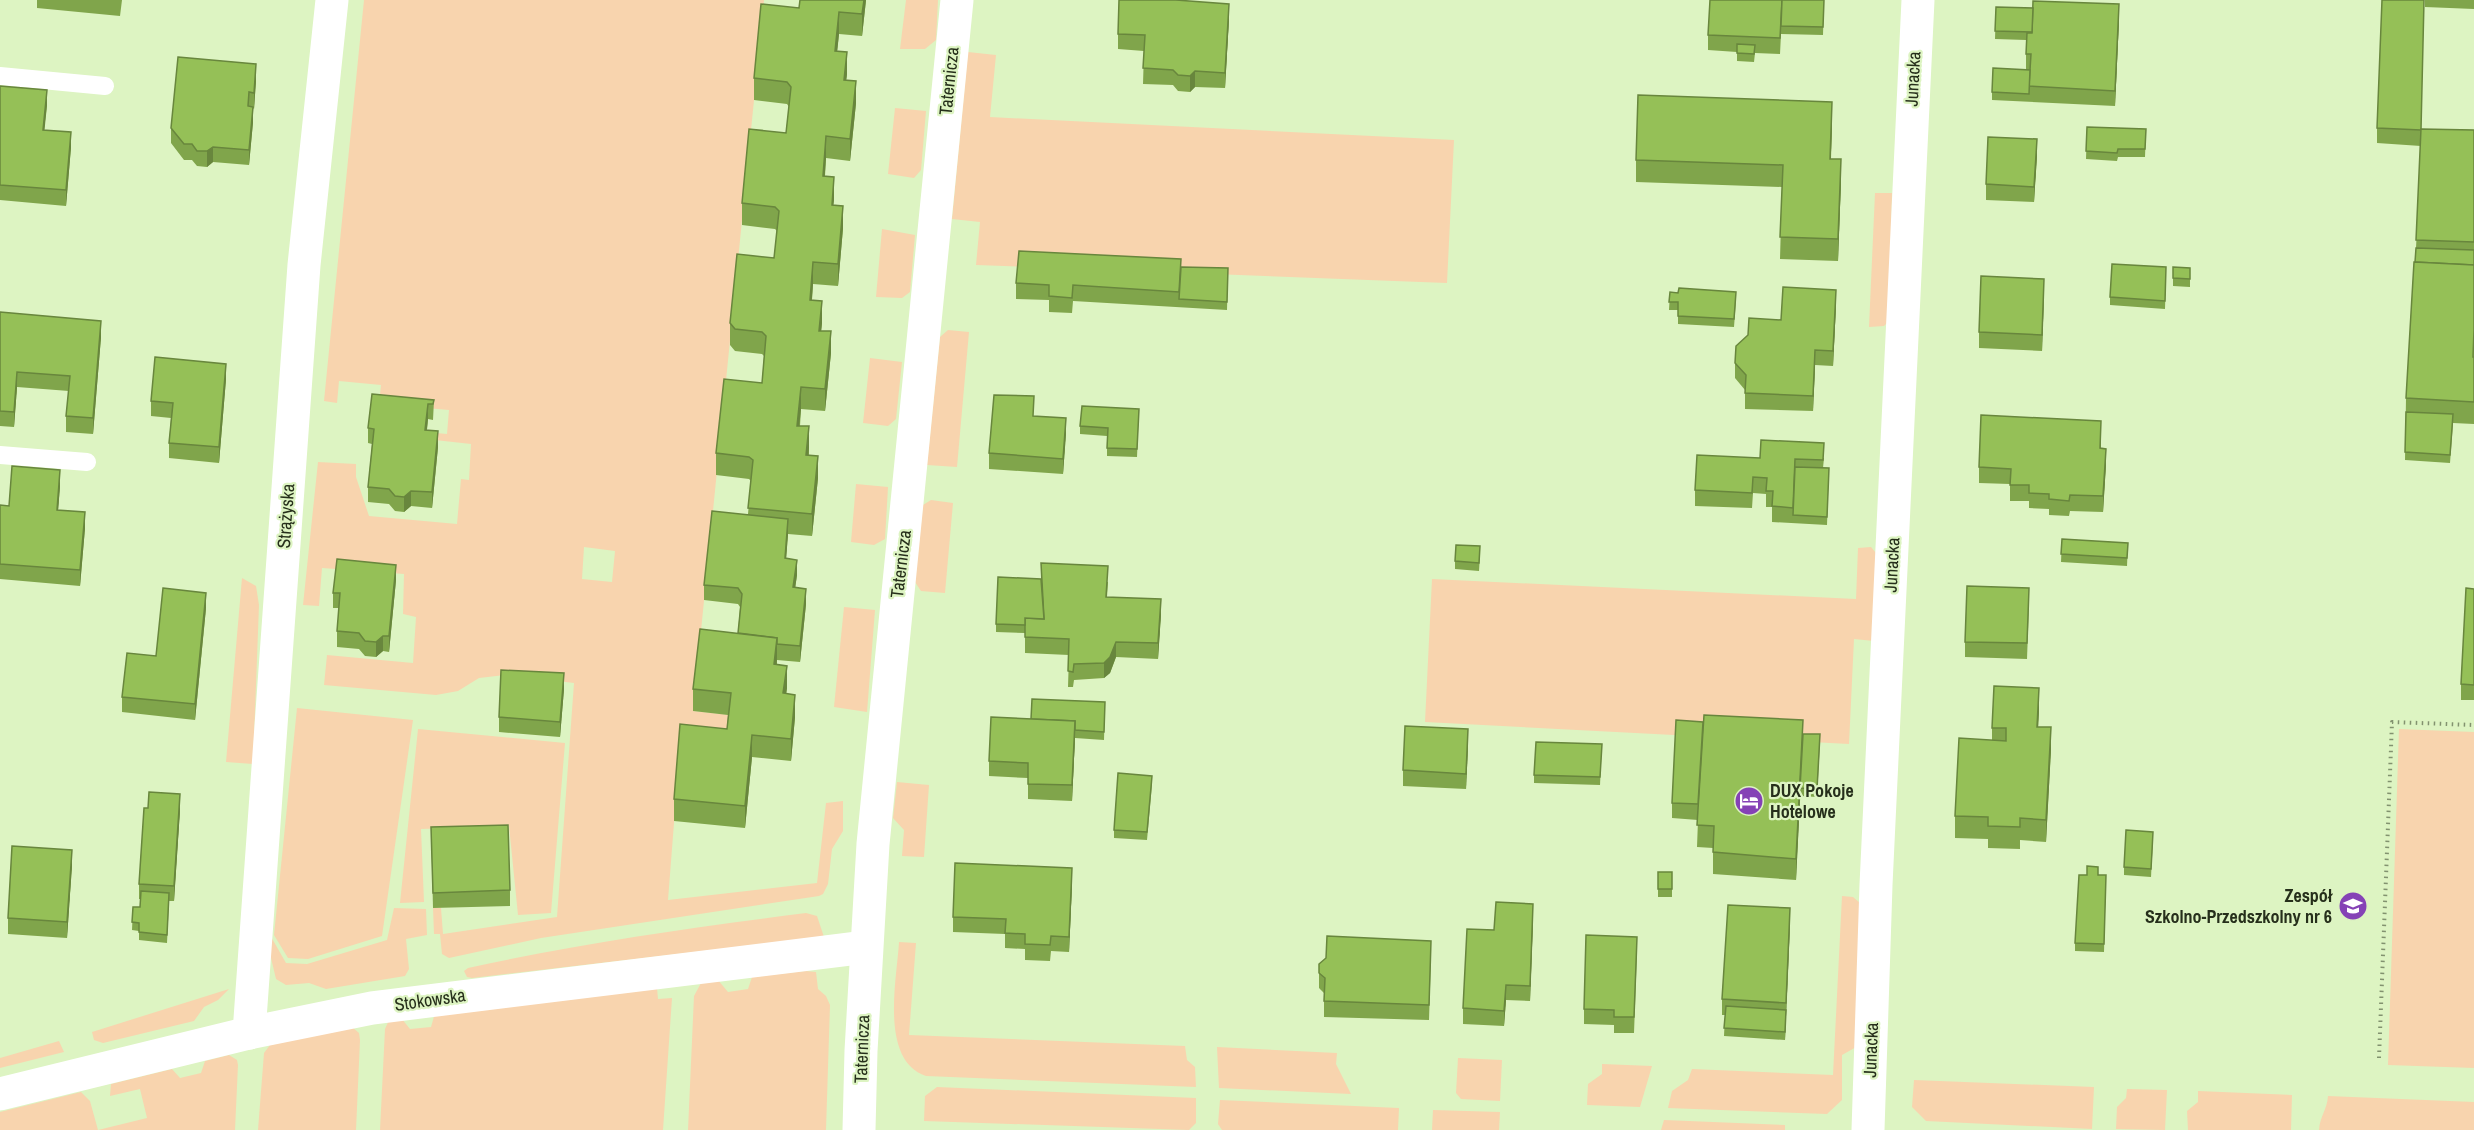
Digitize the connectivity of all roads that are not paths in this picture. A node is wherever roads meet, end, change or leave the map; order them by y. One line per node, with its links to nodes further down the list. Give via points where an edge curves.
1 (332, 0): 9 (street, Strążyska, via 304,265)
2 (957, 0): 8 (street, Taternicza, via 885,713)
3 (1917, 0): 12 (street, Junacka)
4 (0, 76): 5 (lane)
5 (105, 87)
6 (0, 455): 7 (lane)
7 (87, 462)
8 (866, 947): 9 (street, Stokowska, via 372,1008); 11 (street, Taternicza)
9 (249, 1033): 10 (street, Stokowska)
10 (0, 1094)
11 (859, 1130)
12 (1868, 1130)

